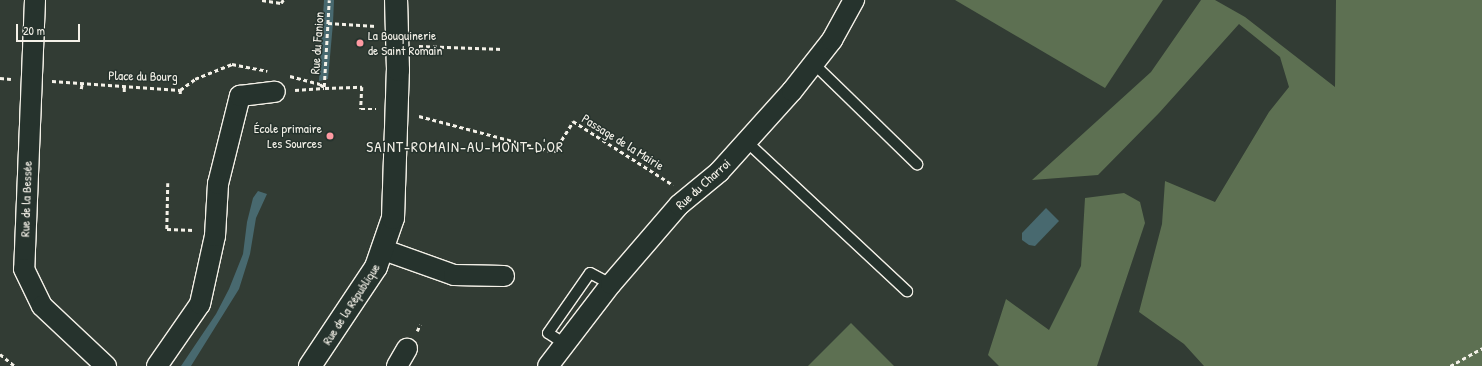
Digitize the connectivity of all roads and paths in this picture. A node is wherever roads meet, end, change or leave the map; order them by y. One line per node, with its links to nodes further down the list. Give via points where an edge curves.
1 (35, 0): 34 (street, Rue de la Bessée, via 24,269 42,306)
2 (262, 0): 3 (path, via 281,3)
3 (283, 0)
4 (330, 0): 7 (path, Rue du Fanion)
5 (396, 0): 8 (main road, Rue de la République)
6 (854, 0): 10 (street, Rue du Charroi, via 832,40)
7 (328, 23): 8 (path); 16 (path, Rue du Fanion)
8 (397, 37): 9 (path); 21 (main road, Rue de la République)
9 (503, 49)
10 (814, 64): 22 (street, Rue du Charroi); 23 (lane)
11 (269, 71): 18 (path, Place du Bourg, via 232,64 195,79)
12 (53, 81): 14 (path, Place du Bourg)
13 (279, 83): 16 (path); 16 (path); 35 (street, via 240,96 218,184 215,236 200,304)
14 (82, 84): 15 (path, Place du Bourg); 17 (path)
15 (124, 86): 18 (path, Place du Bourg); 19 (path)
16 (324, 87): 21 (path, via 362,87 361,109)
17 (81, 89)
18 (180, 90): 20 (path)
19 (124, 92)
20 (180, 94)
21 (396, 110): 25 (path, Passage de la Mairie, via 554,152 573,121); 27 (main road, Rue de la République, via 393,218)
22 (747, 142): 25 (street, Rue du Charroi, via 719,172); 29 (lane)
23 (916, 164)
24 (168, 183): 26 (path, via 167,229)
25 (689, 195): 38 (street, Rue du Charroi, via 611,284)
26 (198, 230)
27 (384, 250): 28 (street, via 454,275); 36 (main road, Rue de la République, via 376,267)
28 (504, 276)
29 (907, 291)
30 (1482, 348): 39 (path)
31 (407, 349): 37 (street)
32 (0, 354): 33 (path)
33 (15, 366)
34 (106, 366)
35 (157, 366)
36 (310, 366)
37 (397, 366)
38 (548, 366)
39 (1450, 366)

